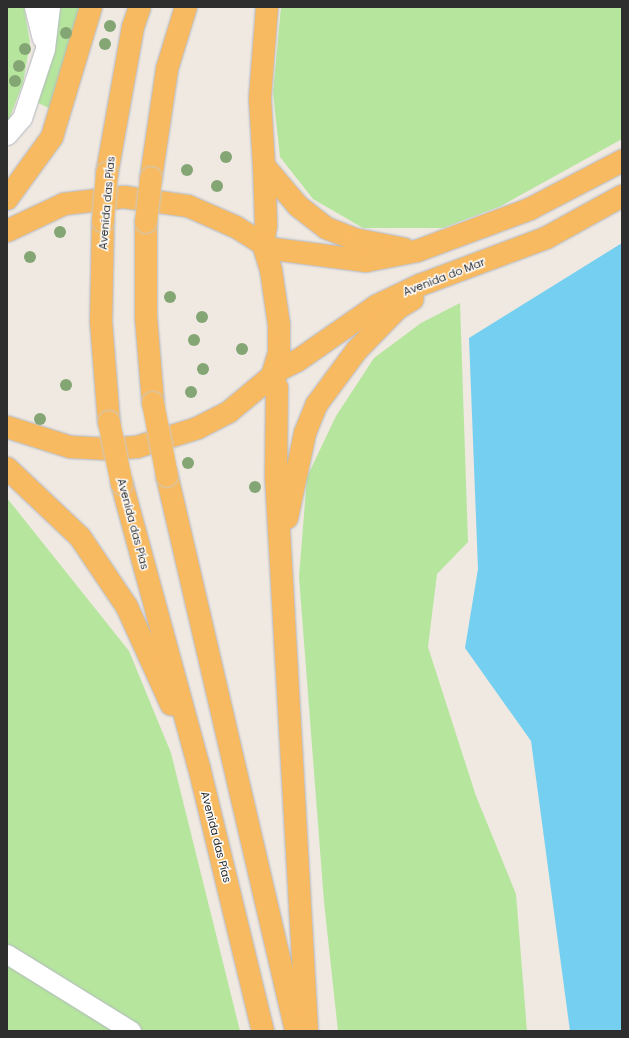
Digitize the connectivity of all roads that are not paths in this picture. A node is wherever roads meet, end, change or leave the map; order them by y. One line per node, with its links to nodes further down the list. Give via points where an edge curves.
1 (34, 7): 7 (street)
2 (50, 7): 7 (street)
3 (91, 7): 12 (highway, via 52,137)
4 (140, 7): 21 (highway, Avenida das Pías, bridge, via 133,27 107,173 103,221 101,321 109,422 122,484)
5 (186, 7): 25 (highway, bridge, via 167,69 146,222 146,317 153,403 167,476)
6 (267, 7): 10 (highway, via 260,99)
7 (45, 49): 8 (street, via 22,118)
8 (7, 135)
9 (622, 161): 15 (highway, via 530,209)
10 (264, 166): 14 (highway); 15 (highway, via 298,206 326,228 358,240)
11 (622, 196): 16 (highway, Avenida do Mar, via 546,238)
12 (7, 199)
13 (7, 231): 14 (highway, via 64,204 124,197 188,206 236,227)
14 (264, 246): 15 (highway, via 366,261); 17 (highway, via 278,307 279,353)
15 (417, 251)
16 (455, 273): 17 (highway, Avenida do Mar, via 376,306 297,361); 20 (highway, via 398,308 357,350 317,404 305,432 290,494)
17 (273, 374): 18 (highway, Avenida do Mar, via 229,412 198,428 137,447 70,447); 20 (highway, via 277,388 276,476)
18 (7, 427)
19 (7, 468): 21 (highway, via 80,537 127,608)
20 (280, 568): 26 (highway)
21 (199, 767): 24 (highway, Avenida das Pías)
22 (7, 954): 23 (street)
23 (131, 1031)
24 (263, 1031)
25 (296, 1031)
26 (307, 1031)

